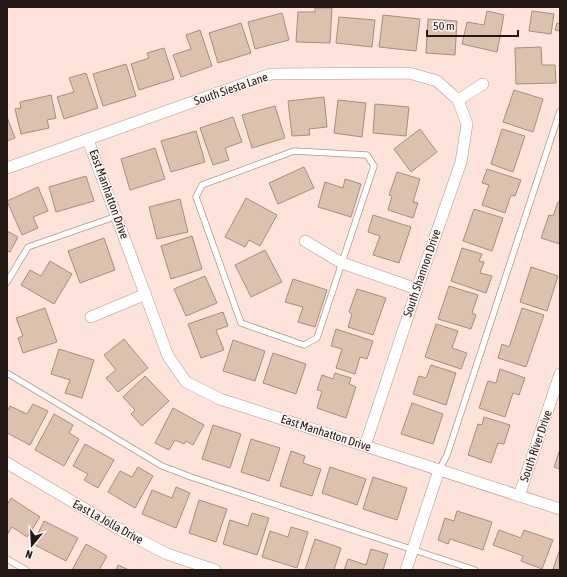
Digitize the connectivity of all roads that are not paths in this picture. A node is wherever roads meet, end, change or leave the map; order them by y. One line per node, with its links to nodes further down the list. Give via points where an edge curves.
1 (483, 84): 2 (street)
2 (458, 100): 4 (street, South Siesta Lane, via 437,81 408,73 271,74); 10 (street, South Shannon Drive, via 467,124 461,162)
3 (560, 111): 17 (lane, via 449,448)
4 (88, 140): 5 (street, South Siesta Lane); 6 (street, East Manhatton Drive)
5 (7, 168)
6 (117, 216): 9 (lane, via 28,247); 11 (street, East Manhatton Drive)
7 (305, 241): 8 (street)
8 (342, 263): 8 (lane, via 317,338 304,345 241,323 196,197 202,185 294,152 367,154 374,166); 10 (street)
9 (7, 282)
10 (416, 289): 15 (street, South Shannon Drive)
11 (146, 294): 12 (street); 15 (street, East Manhatton Drive, via 168,356 186,382 220,399)
12 (90, 317)
13 (7, 373): 20 (lane, via 162,466)
14 (560, 374): 18 (street, South River Drive)
15 (366, 446): 17 (street, East Manhatton Drive)
16 (7, 463): 23 (street, East La Jolla Drive, via 117,528 167,554)
17 (439, 470): 18 (street, East Manhatton Drive); 20 (street)
18 (519, 496): 19 (street, East Manhatton Drive)
19 (560, 509)
20 (413, 550): 24 (street); 25 (lane)
21 (7, 559): 22 (lane)
22 (26, 570)
23 (214, 570)
24 (406, 570)
25 (475, 570)

